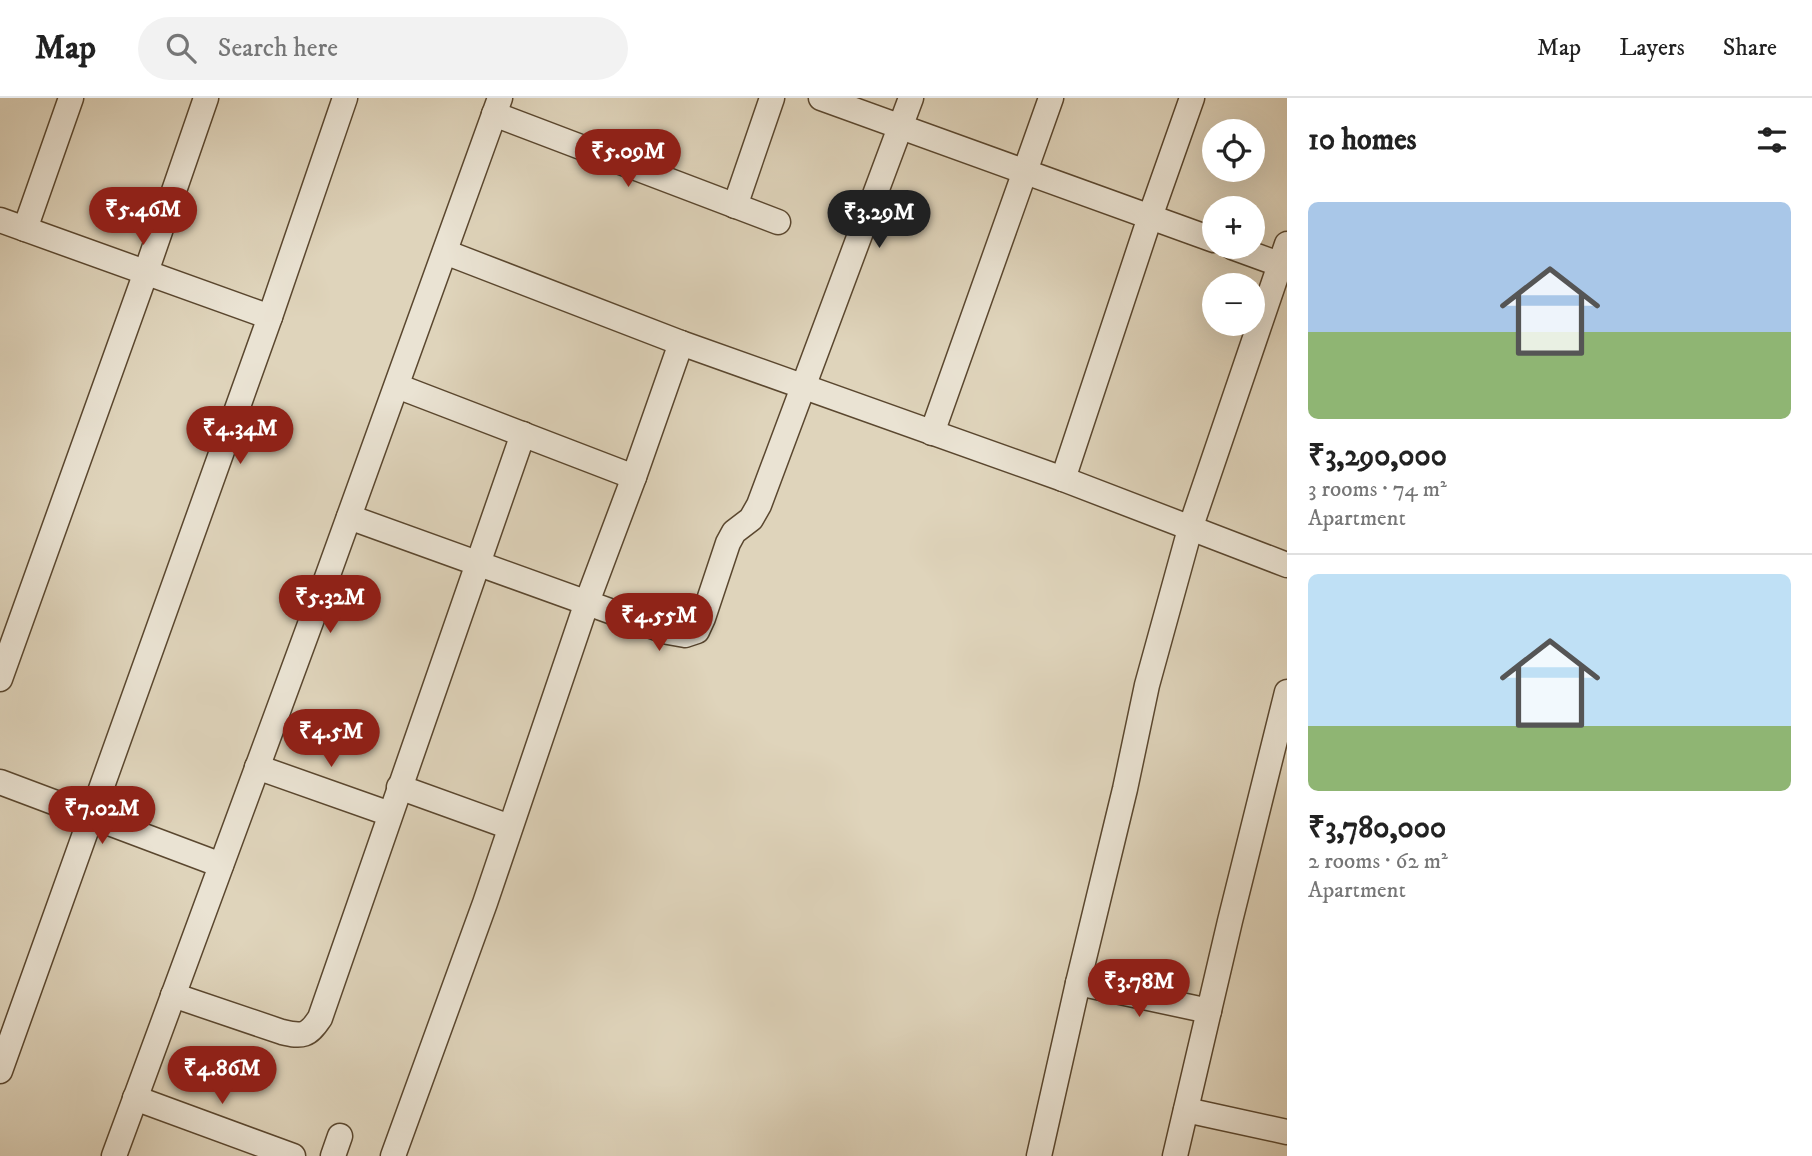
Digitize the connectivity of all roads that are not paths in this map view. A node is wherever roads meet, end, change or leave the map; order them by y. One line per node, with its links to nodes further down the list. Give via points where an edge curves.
1 (71, 98): 16 (street)
2 (206, 98): 21 (street)
3 (345, 98): 22 (street)
4 (772, 98): 12 (street)
5 (821, 98): 10 (street)
6 (911, 98): 10 (street)
7 (1051, 98): 11 (street)
8 (1192, 98): 13 (street)
9 (497, 106): 12 (street); 18 (street)
10 (901, 127): 11 (street); 25 (street)
11 (1024, 172): 13 (street); 26 (street)
12 (735, 206): 15 (street)
13 (1150, 217): 17 (street); 29 (street)
14 (0, 219): 16 (street)
15 (778, 222)
16 (25, 229): 21 (street)
17 (1202, 236)
18 (445, 252): 23 (street); 24 (street)
19 (1265, 254): 20 (street)
20 (1285, 258): 31 (street)
21 (146, 272): 22 (street); 35 (street)
22 (270, 317): 41 (street)
23 (681, 343): 25 (street); 28 (street)
24 (397, 386): 27 (street); 30 (street)
25 (804, 387): 26 (street); 34 (street, via 759,505 728,542 697,631 685,635 668,632)
26 (932, 433): 29 (street)
27 (523, 434): 28 (street); 32 (street)
28 (634, 477): 34 (street)
29 (1063, 479): 31 (street)
30 (349, 517): 32 (street); 37 (street)
31 (1190, 529): 33 (street); 44 (street, via 1147,685)
32 (477, 563): 34 (street); 39 (street)
33 (1287, 565)
34 (587, 602): 42 (street)
35 (0, 679)
36 (1287, 692): 46 (street)
37 (257, 767): 40 (street); 43 (street)
38 (0, 782): 41 (street)
39 (400, 787): 40 (street); 42 (street)
40 (390, 814): 45 (street, via 320,1018 311,1031 298,1036 282,1032)
41 (90, 817): 43 (street); 47 (street)
42 (510, 827): 53 (street)
43 (221, 865): 45 (street)
44 (1078, 983): 46 (street); 54 (street)
45 (173, 995): 48 (street)
46 (1209, 1011): 49 (street)
47 (0, 1071)
48 (135, 1098): 51 (street); 52 (street)
49 (1186, 1110): 50 (street); 55 (street)
50 (1287, 1132)
51 (284, 1154)
52 (114, 1156)
53 (393, 1156)
54 (1039, 1156)
55 (1175, 1156)

